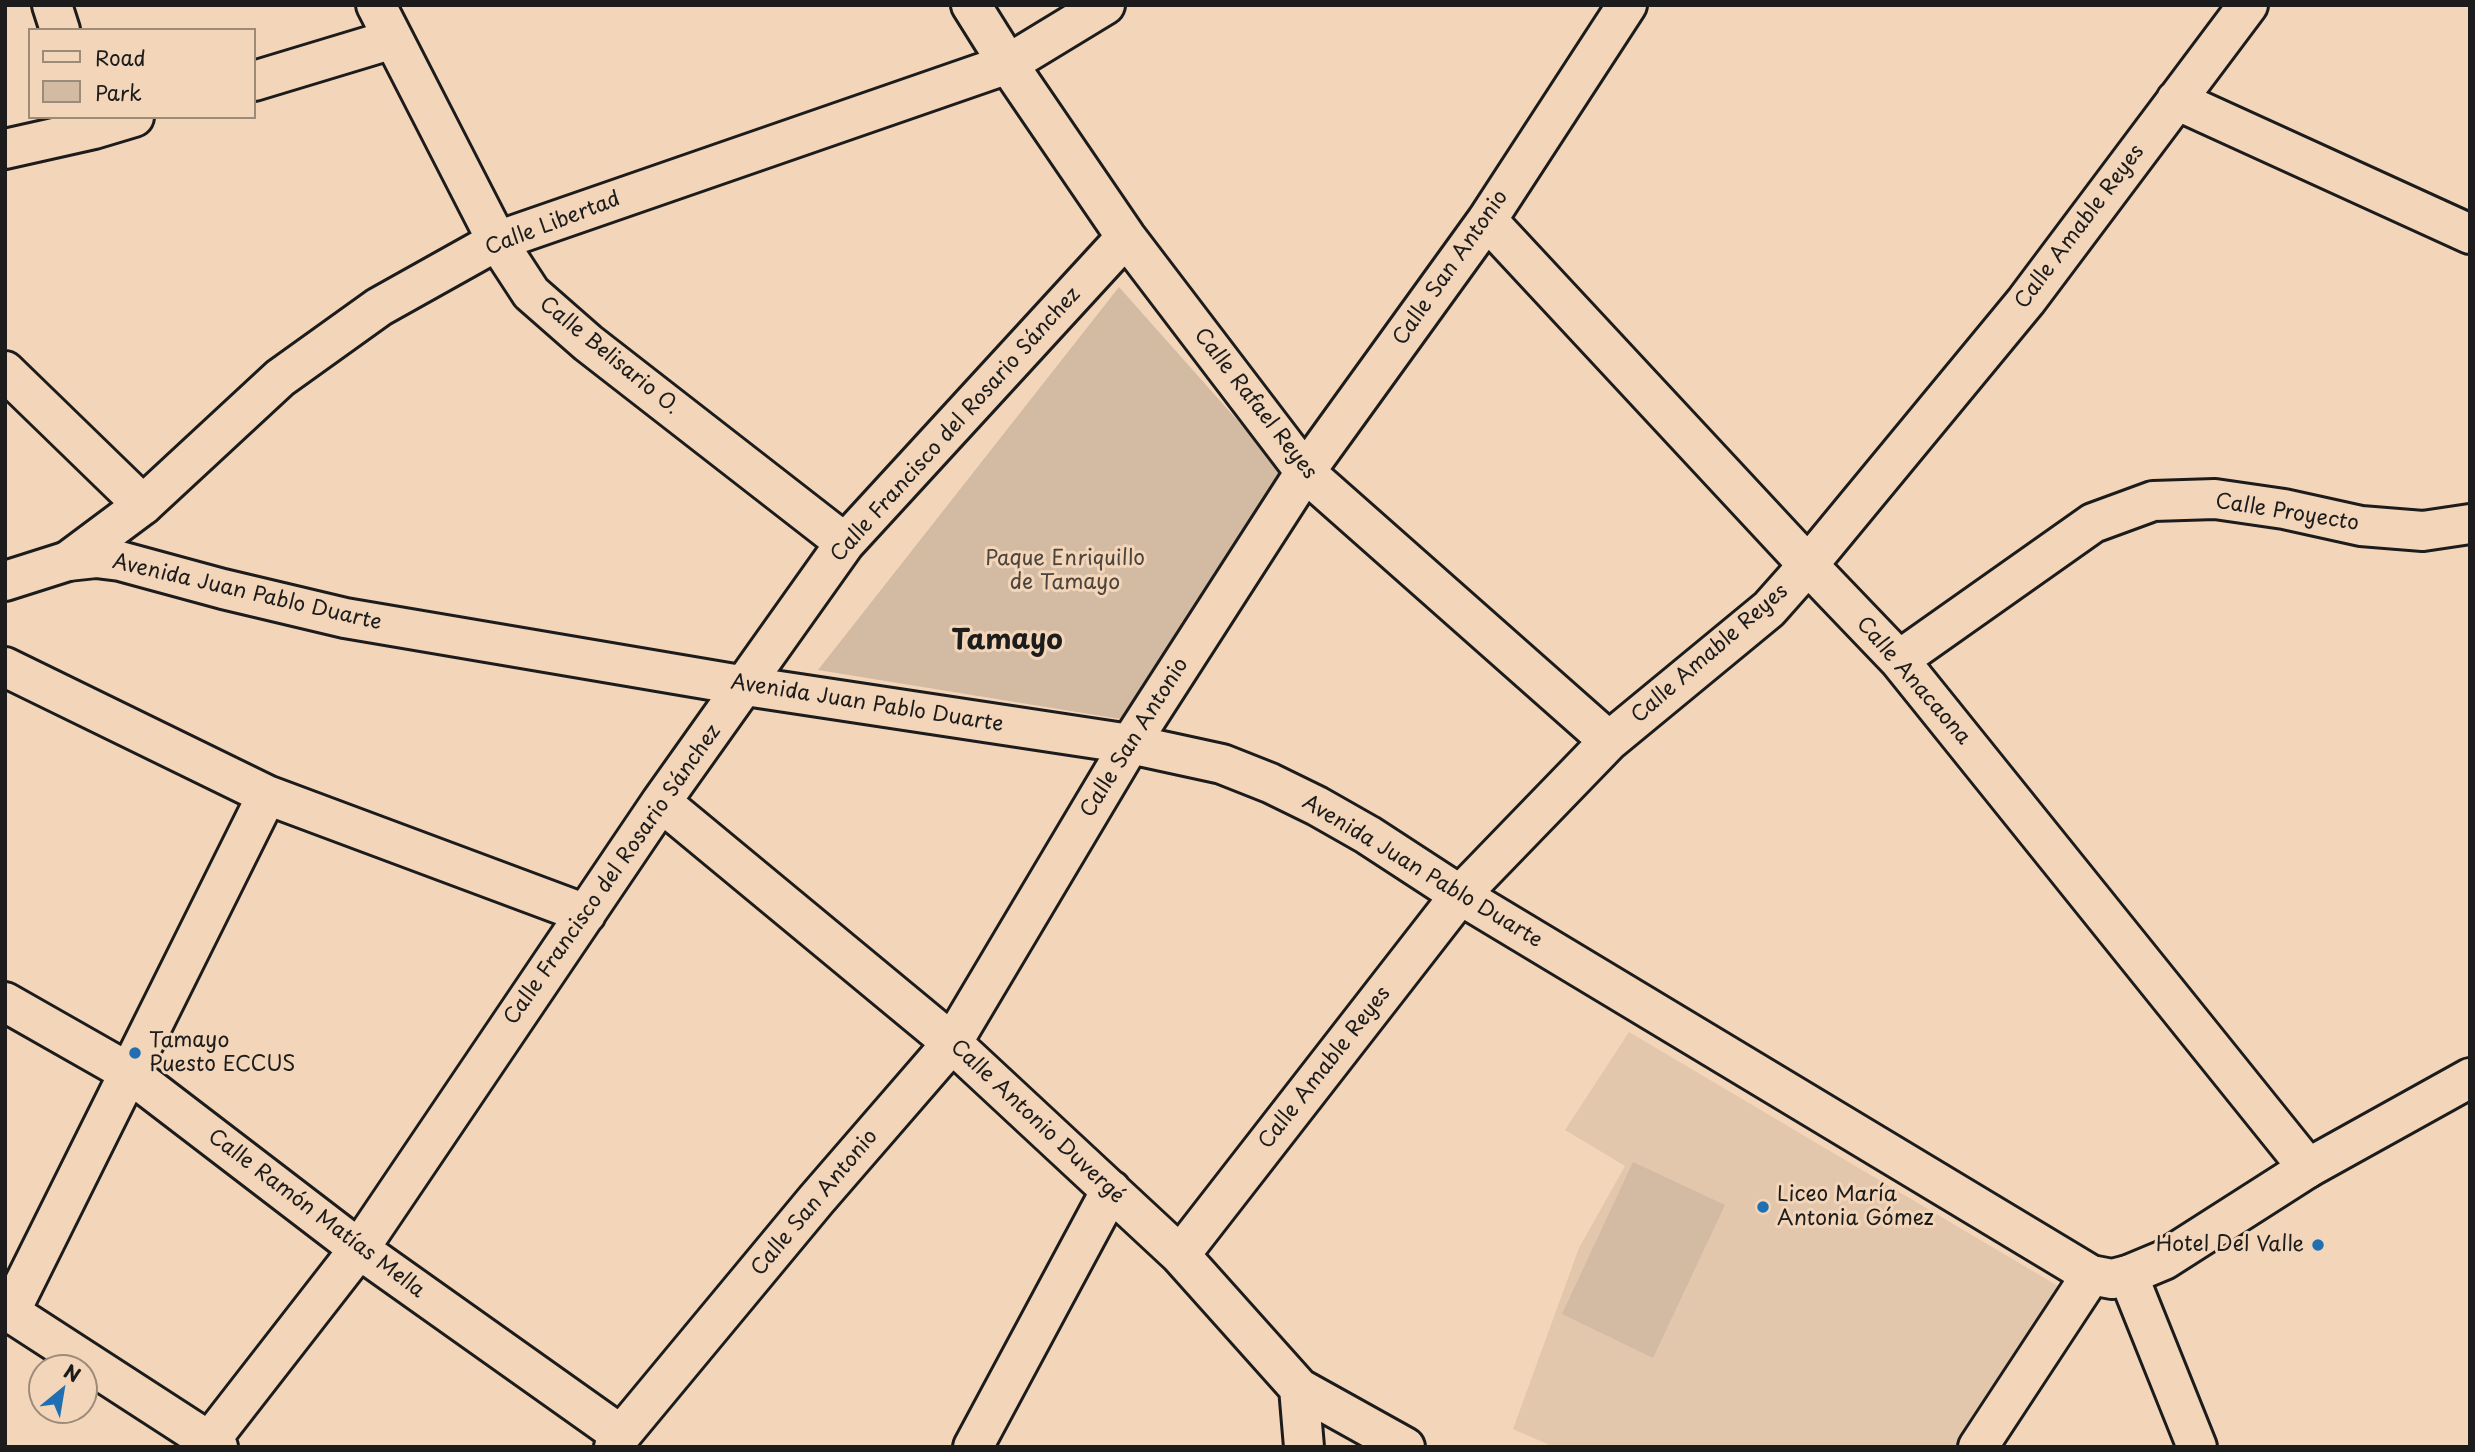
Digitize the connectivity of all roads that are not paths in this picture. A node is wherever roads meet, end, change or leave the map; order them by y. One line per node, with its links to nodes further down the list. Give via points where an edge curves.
1 (52, 5): 7 (street)
2 (376, 5): 8 (street, Calle Belisario O.)
3 (971, 5): 9 (street, Calle Rafael Reyes)
4 (1105, 5): 9 (street, Calle Libertad)
5 (1627, 5): 15 (street, Calle San Antonio)
6 (2248, 5): 11 (street, Calle Amable Reyes)
7 (59, 28)
8 (393, 38): 10 (street); 18 (street, Calle Belisario O.)
9 (1008, 64): 17 (street, Calle Rafael Reyes); 18 (street, Calle Libertad)
10 (256, 80)
11 (2176, 100): 16 (street); 25 (street, Calle Amable Reyes, via 2026,301)
12 (120, 119): 13 (street)
13 (92, 123): 14 (street)
14 (5, 149)
15 (1487, 220): 20 (street, Calle San Antonio); 25 (street, Calle Anacaona)
16 (2470, 234)
17 (1126, 237): 20 (street, Calle Rafael Reyes); 23 (street, Calle Francisco del Rosario Sánchez)
18 (497, 241): 21 (street, Calle Libertad, via 379,307 280,378); 23 (street, Calle Belisario O., via 531,293 588,343)
19 (5, 371): 21 (street)
20 (1305, 472): 30 (street, Calle Rafael Reyes); 31 (street, Calle San Antonio)
21 (143, 505): 24 (street, Calle Libertad)
22 (2470, 524): 27 (street, Calle Proyecto, via 2423,531 2361,526 2215,499 2153,502 2093,523)
23 (845, 543): 29 (street, Calle Francisco del Rosario Sánchez)
24 (68, 561): 26 (street, Avenida Juan Pablo Duarte); 29 (street, Avenida Juan Pablo Duarte, via 120,561 345,618)
25 (1808, 565): 27 (street, Calle Anacaona); 30 (street, Calle Amable Reyes, via 1769,609)
26 (5, 581)
27 (1899, 660): 40 (street, Calle Anacaona)
28 (5, 667): 32 (street)
29 (746, 685): 31 (street, Avenida Juan Pablo Duarte); 33 (street, Calle Francisco del Rosario Sánchez)
30 (1609, 741): 34 (street, Calle Amable Reyes)
31 (1130, 744): 34 (street, Avenida Juan Pablo Duarte, via 1222,764 1270,783 1368,835); 37 (street, Calle San Antonio)
32 (267, 795): 35 (street); 38 (street)
33 (661, 802): 35 (street, Calle Francisco del Rosario Sánchez); 37 (street, Calle Antonio Duvergé)
34 (1460, 895): 43 (street, Calle Amable Reyes); 44 (street, Avenida Juan Pablo Duarte)
35 (586, 914): 42 (street, Calle Francisco del Rosario Sánchez)
36 (5, 1002): 38 (street, Calle Ramón Matías Mella)
37 (952, 1043): 41 (street, Calle Antonio Duvergé); 47 (street, Calle San Antonio)
38 (128, 1072): 42 (street, Calle Ramón Matías Mella); 45 (street)
39 (2470, 1078): 40 (street)
40 (2308, 1168): 44 (street, via 2164,1260)
41 (1111, 1190): 43 (street, Calle Antonio Duvergé); 49 (street)
42 (359, 1249): 47 (street, Calle Ramón Matías Mella); 48 (street, Calle Francisco del Rosario Sánchez)
43 (1180, 1255): 46 (street, Calle Antonio Duvergé)
44 (2110, 1275): 52 (street); 53 (street)
45 (8, 1311): 48 (street)
46 (1299, 1388): 50 (street); 51 (street, Calle Antonio Duvergé)
47 (617, 1441)
48 (211, 1445)
49 (973, 1447)
50 (1304, 1447)
51 (1405, 1447)
52 (1978, 1447)
53 (2197, 1447)

